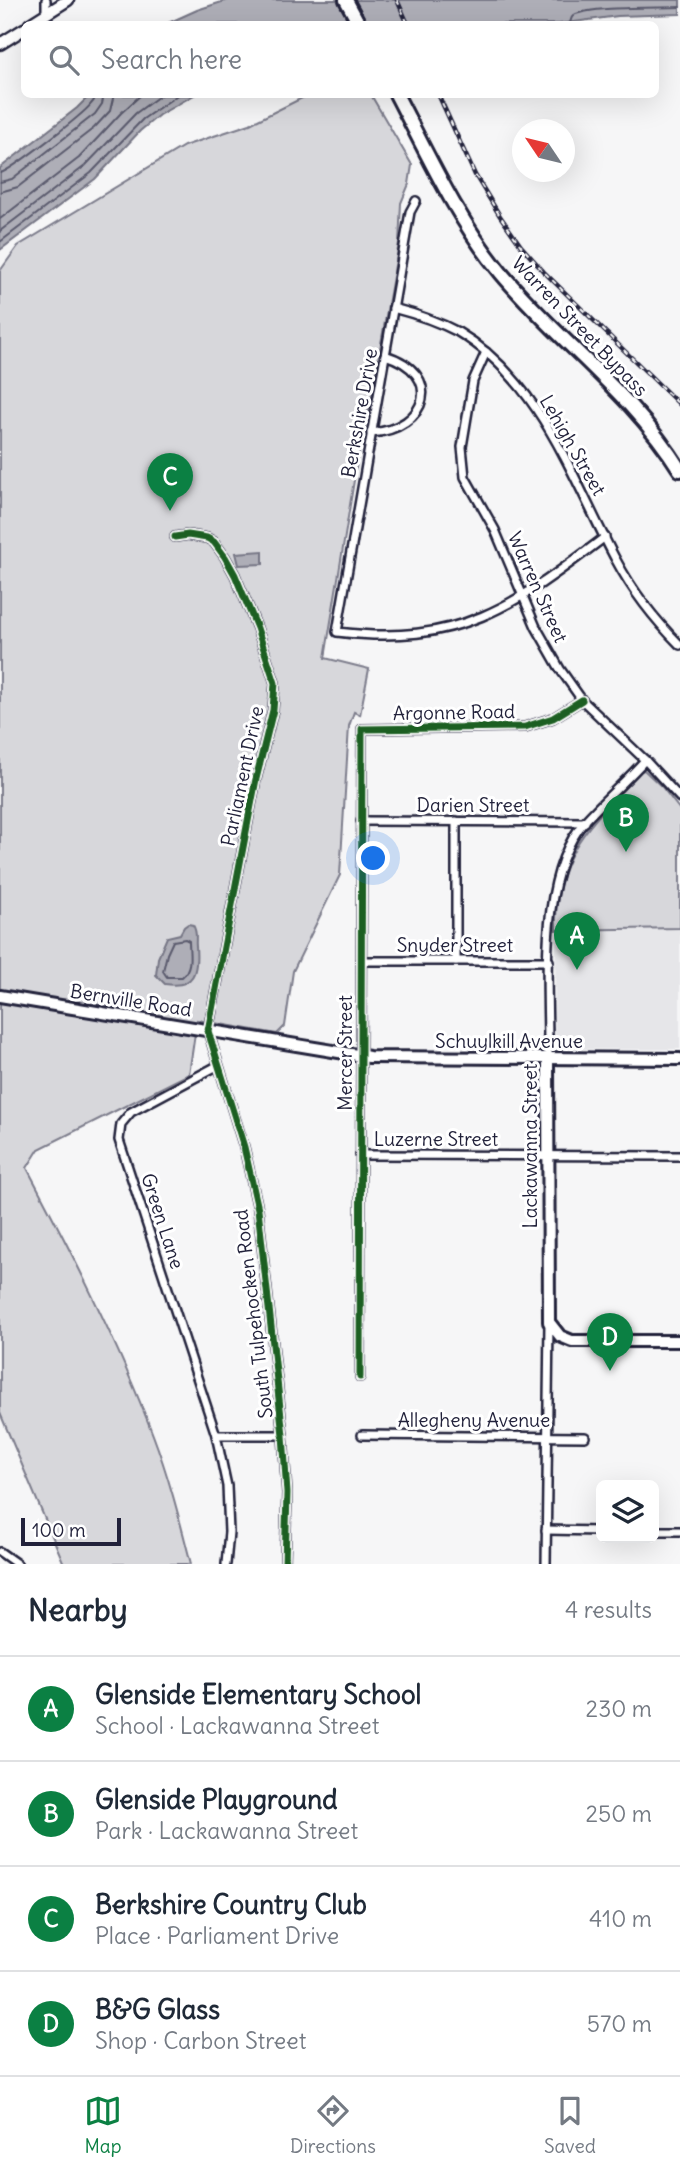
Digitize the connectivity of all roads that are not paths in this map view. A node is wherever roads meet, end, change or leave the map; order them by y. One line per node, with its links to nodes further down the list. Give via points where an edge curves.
1 (46, 0): 5 (street)
2 (68, 0): 5 (street)
3 (346, 0): 7 (highway)
4 (355, 0): 8 (highway)
5 (46, 14): 6 (street)
6 (35, 21)
7 (357, 21)
8 (366, 21)
9 (21, 31): 10 (street)
10 (0, 44)
11 (402, 98): 19 (highway, Warren Street Bypass, via 459,212 490,259 641,417)
12 (403, 98): 18 (highway, Warren Street Bypass, via 496,254 537,302 640,404)
13 (416, 201): 14 (street, Berkshire Drive, via 410,212)
14 (393, 308): 15 (street, Lehigh Street, via 447,326); 16 (street, Berkshire Drive)
15 (486, 352): 21 (street, Lehigh Street, via 513,379 548,428); 22 (street, Warren Street, via 473,381 461,454 465,477 495,530)
16 (385, 355): 17 (street, Berkshire Drive); 17 (street, via 413,369 423,396 407,422)
17 (371, 433): 22 (street, Berkshire Drive, via 337,632 385,637 429,633 476,620)
18 (680, 455)
19 (680, 470)
20 (175, 537): 35 (street, Parliament Drive, via 207,538 225,557 257,628 275,683)
21 (604, 537): 22 (street); 23 (street, Lehigh Street, via 642,602)
22 (523, 596): 24 (street, Warren Street, via 542,638)
23 (680, 645)
24 (583, 700): 25 (street, Argonne Road, via 553,718 524,727); 26 (street, Warren Street)
25 (362, 729): 28 (street, Mercer Street)
26 (645, 760): 27 (street, Warren Street); 30 (street, Lackawanna Street)
27 (680, 798)
28 (361, 821): 29 (street, Darien Street); 31 (street, Mercer Street)
29 (456, 821): 30 (street, Darien Street); 32 (street)
30 (585, 822): 33 (street, Lackawanna Street, via 567,850 554,885)
31 (361, 961): 32 (street, Snyder Street); 37 (street, Mercer Street)
32 (456, 961): 33 (street, Snyder Street)
33 (549, 961): 38 (street, Lackawanna Street)
34 (0, 996): 35 (main road, Bernville Road)
35 (208, 1031): 36 (main road, Bernville Road); 40 (street, Parliament Drive)
36 (339, 1053): 37 (main road, Schuylkill Avenue)
37 (360, 1056): 38 (main road, Schuylkill Avenue); 41 (street, Mercer Street)
38 (548, 1059): 39 (main road, Schuylkill Avenue); 42 (main road, Lackawanna Street)
39 (680, 1059)
40 (217, 1066): 47 (street, Green Lane, via 128,1115 121,1124 119,1140); 48 (street, South Tulpehocken Road, via 244,1147 258,1209)
41 (360, 1154): 42 (street, Luzerne Street); 46 (street, Mercer Street)
42 (548, 1156): 43 (street, Luzerne Street); 44 (main road, Lackawanna Street)
43 (680, 1156)
44 (549, 1322): 45 (main road, via 572,1341); 50 (street, Lackawanna Street)
45 (680, 1341)
46 (359, 1377)
47 (216, 1435): 48 (street); 58 (street, Green Lane, via 227,1486)
48 (283, 1435): 59 (street, South Tulpehocken Road)
49 (362, 1435): 50 (street, Allegheny Avenue)
50 (547, 1436): 51 (street, Allegheny Avenue); 52 (street, Lackawanna Street)
51 (585, 1437)
52 (546, 1530): 53 (street); 60 (street, Lackawanna Street)
53 (596, 1531)
54 (659, 1531): 55 (street)
55 (680, 1531)
56 (0, 1552): 57 (street)
57 (18, 1564)
58 (226, 1564)
59 (285, 1564)
60 (546, 1564)

